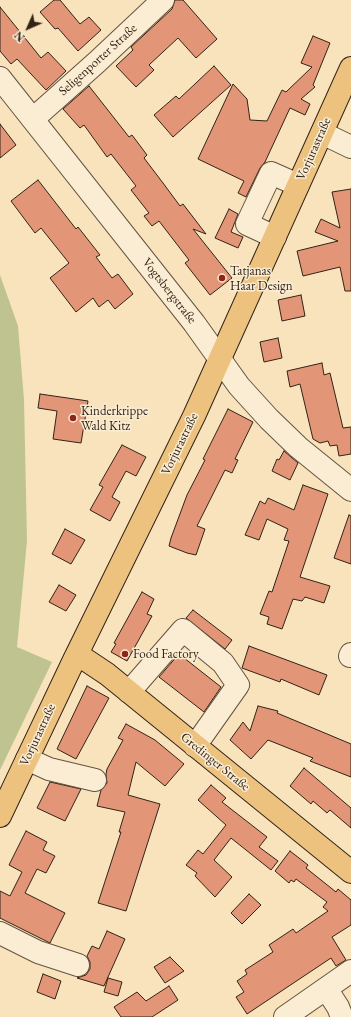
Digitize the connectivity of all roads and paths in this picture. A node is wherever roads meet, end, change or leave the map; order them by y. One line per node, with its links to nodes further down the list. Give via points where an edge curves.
1 (163, 0): 4 (street, Seligenporter Straße)
2 (351, 68): 5 (main road, Vorjurastraße)
3 (0, 78): 4 (street, Vogtsbergstraße)
4 (32, 119): 9 (street, Vogtsbergstraße, via 194,323)
5 (322, 133): 6 (street); 7 (main road, Vorjurastraße)
6 (351, 147)
7 (298, 185): 8 (main road, Vorjurastraße); 8 (street, via 271,174 247,224)
8 (275, 237): 9 (main road, Vorjurastraße)
9 (219, 359): 10 (street, Vogtsbergstraße, via 270,420 298,447); 11 (main road, Vorjurastraße)
10 (351, 490)
11 (77, 654): 12 (main road, Gredinger Straße); 14 (main road, Vorjurastraße)
12 (129, 692): 13 (main road, Gredinger Straße); 13 (street, via 183,630 223,663 238,685)
13 (195, 746): 17 (main road, Gredinger Straße)
14 (27, 759): 15 (street, via 49,769); 16 (main road, Vorjurastraße)
15 (95, 780)
16 (0, 816)
17 (351, 872)
18 (0, 933): 19 (street, via 38,952)
19 (78, 965)
20 (351, 971): 21 (street)
21 (327, 990): 22 (street); 23 (street)
22 (285, 1017)
23 (342, 1017)

